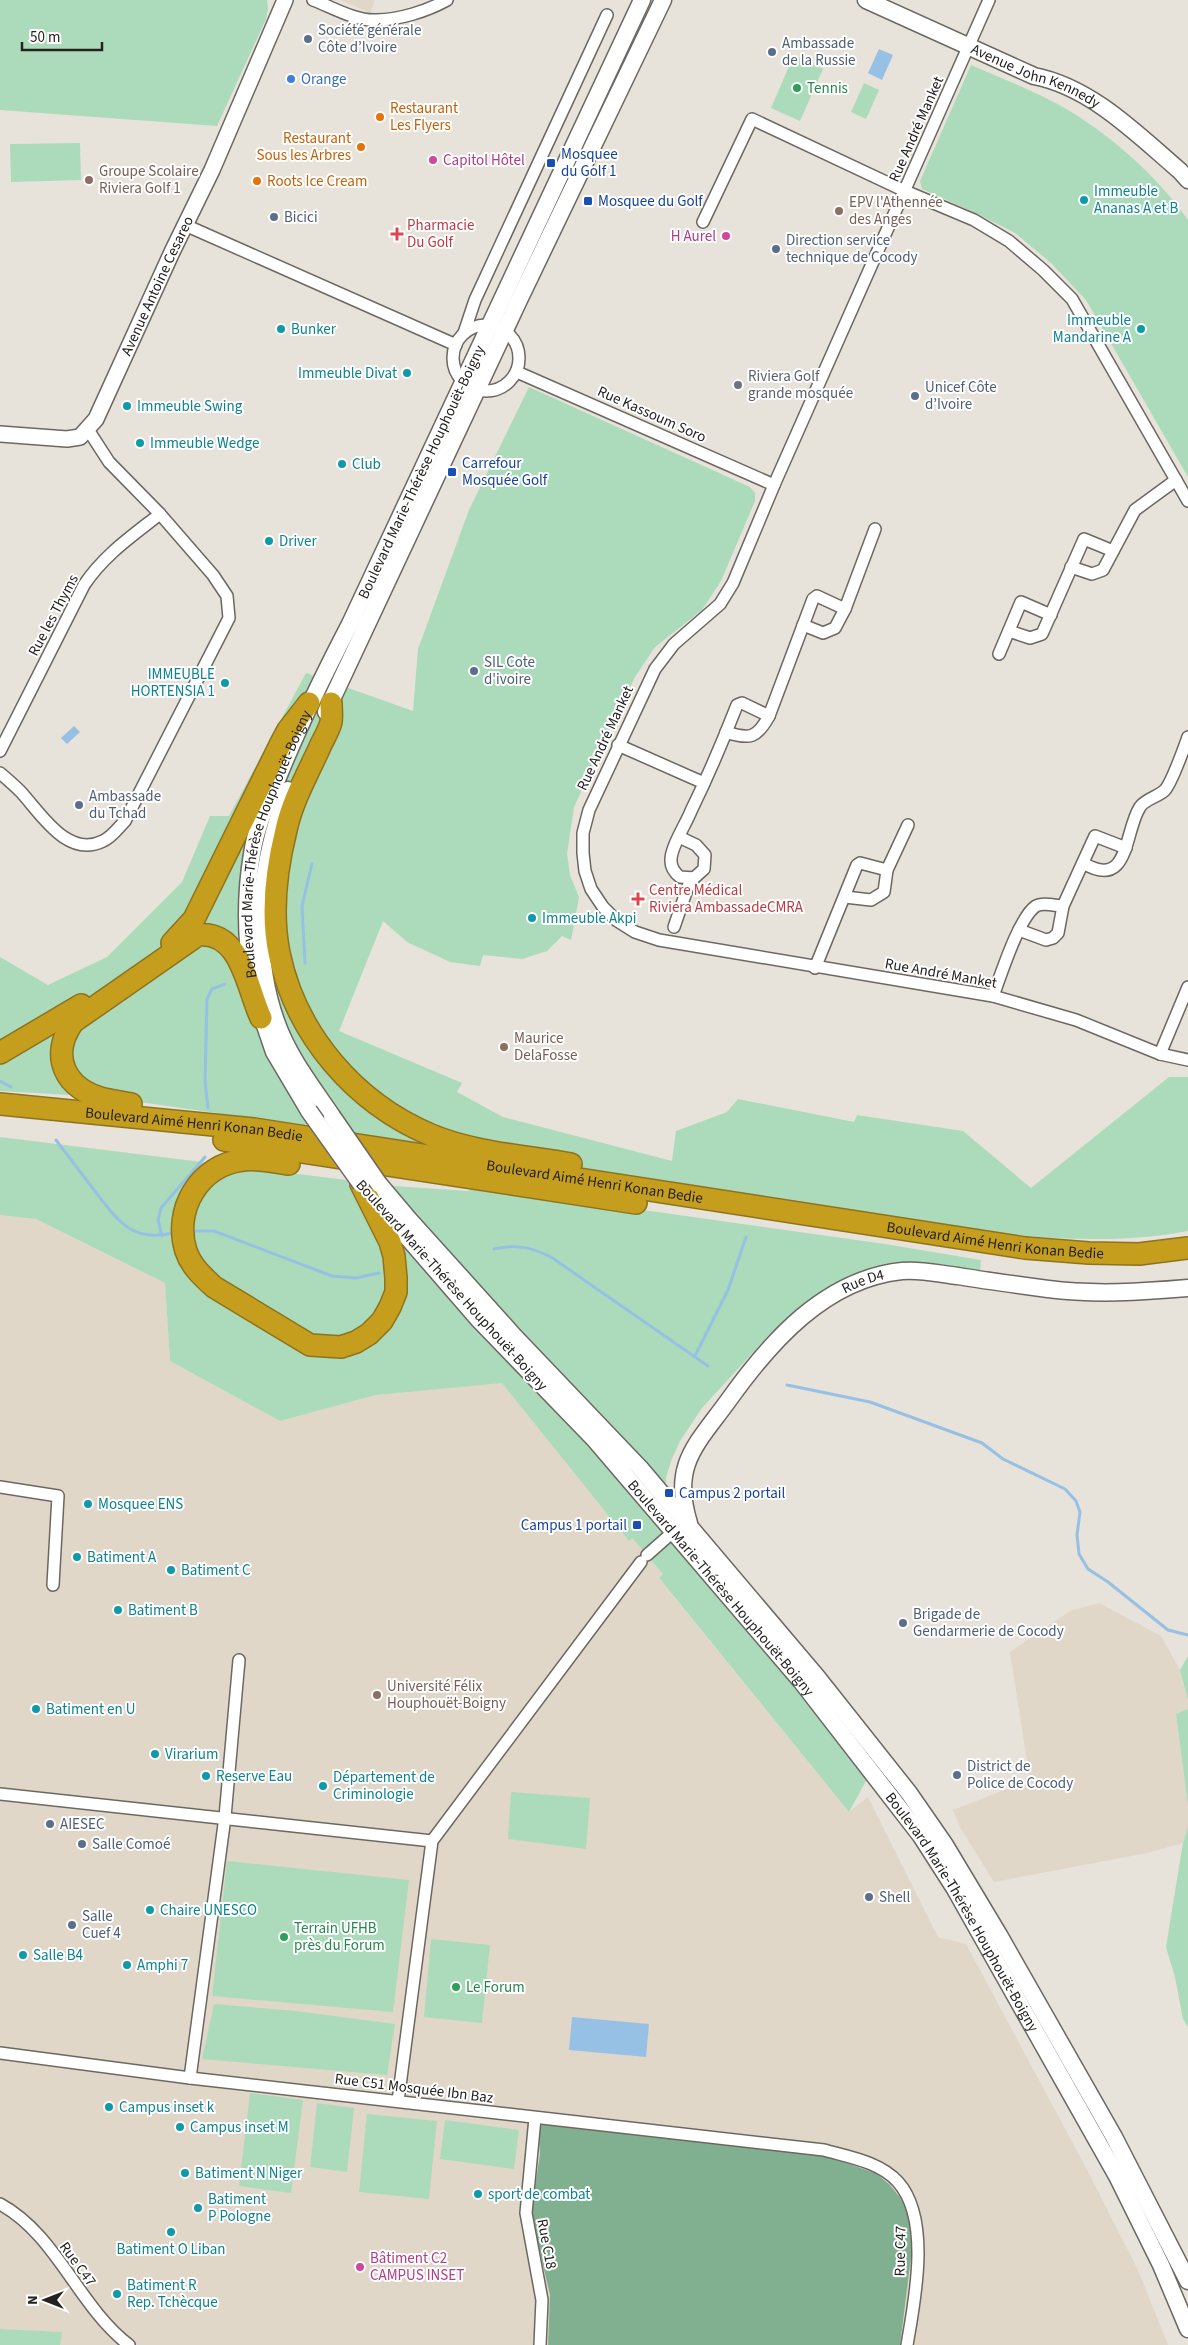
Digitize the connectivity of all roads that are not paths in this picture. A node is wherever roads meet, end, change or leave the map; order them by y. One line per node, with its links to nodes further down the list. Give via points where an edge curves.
1 (285, 0): 13 (street, Avenue Antoine Cesareo)
2 (313, 0): 3 (street, via 359,18 376,20 407,15)
3 (447, 0)
4 (642, 0): 14 (main road, Boulevard Marie-Thérèse Houphouët-Boigny)
5 (663, 0): 15 (main road, Boulevard Marie-Thérèse Houphouët-Boigny)
6 (866, 0): 9 (main road, Avenue John Kennedy)
7 (989, 0): 9 (street, Rue André Manket)
8 (607, 15): 16 (street, via 475,300)
9 (968, 47): 10 (main road, Avenue John Kennedy, via 1080,94 1132,129); 11 (street, Rue André Manket)
10 (1188, 180)
11 (904, 191): 12 (street, via 752,119); 23 (street, via 974,220 1009,241 1072,299); 24 (street, Rue André Manket)
12 (703, 222)
13 (185, 225): 17 (street); 21 (street, Avenue Antoine Cesareo, via 96,419)
14 (490, 324): 15 (street); 16 (street, via 476,326); 19 (main road, Boulevard Marie-Thérèse Houphouët-Boigny)
15 (506, 331): 18 (street, via 519,349); 20 (main road, Boulevard Marie-Thérèse Houphouët-Boigny)
16 (464, 333): 17 (street)
17 (456, 345): 19 (street, via 454,366)
18 (517, 372): 20 (street, via 508,384 494,391); 24 (street, Rue Kassoum Soro)
19 (463, 383): 20 (street); 35 (main road, Boulevard Marie-Thérèse Houphouët-Boigny)
20 (478, 391): 36 (main road, Boulevard Marie-Thérèse Houphouët-Boigny)
21 (87, 428): 22 (street, Avenue Antoine Cesareo, via 80,437 67,439); 26 (street, via 109,462)
22 (0, 434)
23 (1176, 480): 25 (street); 28 (street, via 1135,510)
24 (774, 485): 40 (street, Rue André Manket, via 733,583 720,604 674,644 660,661)
25 (1188, 501)
26 (160, 514): 41 (street, Rue les Thyms, via 112,551 92,573); 42 (street, via 227,596 229,618 125,821 114,834 101,842 71,842 58,834)
27 (876, 529): 30 (street)
28 (1113, 551): 29 (street, via 1107,565 1098,573 1086,573); 29 (street, via 1084,539)
29 (1071, 567): 31 (street)
30 (844, 609): 32 (street, via 830,632); 32 (street, via 815,597)
31 (1051, 615): 33 (street, via 1045,629 1036,637 1024,637); 33 (street, via 1021,602)
32 (802, 625): 37 (street)
33 (1009, 631): 34 (street)
34 (999, 654)
35 (309, 703): 58 (main road, Boulevard Marie-Thérèse Houphouët-Boigny, via 260,822 252,853 248,946 251,978); 59 (highway, via 288,730 194,919 180,936 100,994)
36 (331, 703): 66 (main road, Boulevard Marie-Thérèse Houphouët-Boigny, bridge, via 291,784 276,823 267,862 262,919 263,964 276,1022 287,1046); 67 (highway, via 331,722 286,828 276,882 276,922 279,954 290,990 322,1049 348,1080 386,1111 433,1136 460,1144 752,1193)
37 (769, 716): 38 (street, via 756,734 746,737); 38 (street, via 739,702)
38 (726, 732): 43 (street)
39 (1187, 743): 46 (street, via 1166,789 1140,806)
40 (618, 745): 43 (street); 54 (street, Rue André Manket, via 589,810 583,833 585,872 591,890 603,908 635,932 659,940)
41 (0, 751)
42 (0, 773)
43 (704, 783): 45 (street)
44 (908, 825): 48 (street)
45 (679, 837): 49 (street, via 670,860 671,866 680,877); 49 (street, via 696,845 705,855 704,869)
46 (1126, 848): 47 (street, via 1118,863 1108,870 1095,870); 47 (street, via 1096,835)
47 (1083, 863): 51 (street)
48 (887, 870): 50 (street, via 884,892 877,898 864,901); 50 (street, via 858,864)
49 (691, 878): 52 (street)
50 (845, 897): 54 (street)
51 (1063, 906): 53 (street, via 1038,905); 53 (street, via 1058,933 1053,938 1046,940)
52 (674, 926)
53 (1019, 930): 56 (street)
54 (815, 968): 56 (street, Rue André Manket)
55 (1188, 987): 57 (street)
56 (993, 996): 60 (street, Rue André Manket, via 1076,1020)
57 (1185, 1005): 60 (street)
58 (261, 1018): 64 (highway, via 242,967 228,944 209,934 198,935 73,1022 64,1034 61,1053 66,1073 76,1085 103,1099); 66 (main road, Boulevard Marie-Thérèse Houphouët-Boigny, bridge, via 274,1052 310,1111)
59 (0, 1053)
60 (1160, 1054): 61 (street, Rue André Manket)
61 (1188, 1060)
62 (0, 1109): 63 (highway, Boulevard Aimé Henri Konan Bedie)
63 (32, 1113): 64 (highway, Boulevard Aimé Henri Konan Bedie); 65 (highway, Boulevard Aimé Henri Konan Bedie, via 66,1123 242,1142)
64 (254, 1129): 67 (highway, Boulevard Aimé Henri Konan Bedie)
65 (485, 1182): 66 (highway, via 463,1185 265,1160 242,1160 203,1178 190,1195 184,1230 186,1252 200,1274 214,1287 310,1345 341,1347 356,1342 382,1321 396,1292 392,1249); 69 (highway, Boulevard Aimé Henri Konan Bedie, via 1024,1261 1089,1266 1140,1266)
66 (370, 1184): 72 (main road, Boulevard Marie-Thérèse Houphouët-Boigny, via 406,1216 640,1468); 73 (main road, Boulevard Marie-Thérèse Houphouët-Boigny, via 479,1320 595,1440)
67 (888, 1226): 68 (highway, Boulevard Aimé Henri Konan Bedie, via 1017,1247 1089,1254 1139,1254)
68 (1188, 1248)
69 (1188, 1261)
70 (1188, 1288): 72 (main road, Rue D4, via 1140,1292 1051,1289 903,1271 852,1284 814,1307 782,1336 738,1386 688,1457 682,1489)
71 (0, 1487): 74 (street, via 58,1496)
72 (692, 1530): 85 (main road, Boulevard Marie-Thérèse Houphouët-Boigny, via 870,1741 945,1845 1114,2137)
73 (673, 1532): 78 (street, via 644,1559); 86 (main road, Boulevard Marie-Thérèse Houphouët-Boigny, via 812,1695 897,1803 936,1860 1117,2176)
74 (53, 1585)
75 (239, 1660): 77 (street)
76 (0, 1794): 77 (street)
77 (225, 1817): 78 (street); 80 (street)
78 (432, 1841): 81 (street)
79 (0, 2054): 80 (street, Rue C51 Mosquée Ibn Baz)
80 (190, 2078): 81 (street, Rue C51 Mosquée Ibn Baz)
81 (398, 2101): 82 (street, Rue C51 Mosquée Ibn Baz)
82 (535, 2118): 83 (street, Rue C51 Mosquée Ibn Baz); 88 (street, Rue C18, via 526,2213 542,2300)
83 (824, 2150): 89 (street, Rue C47, via 856,2158 882,2170 897,2181 912,2202 918,2249)
84 (0, 2204): 87 (street, Rue C47, via 37,2233 104,2323)
85 (1188, 2281)
86 (1188, 2329)
87 (128, 2345)
88 (540, 2345)
89 (907, 2345)

